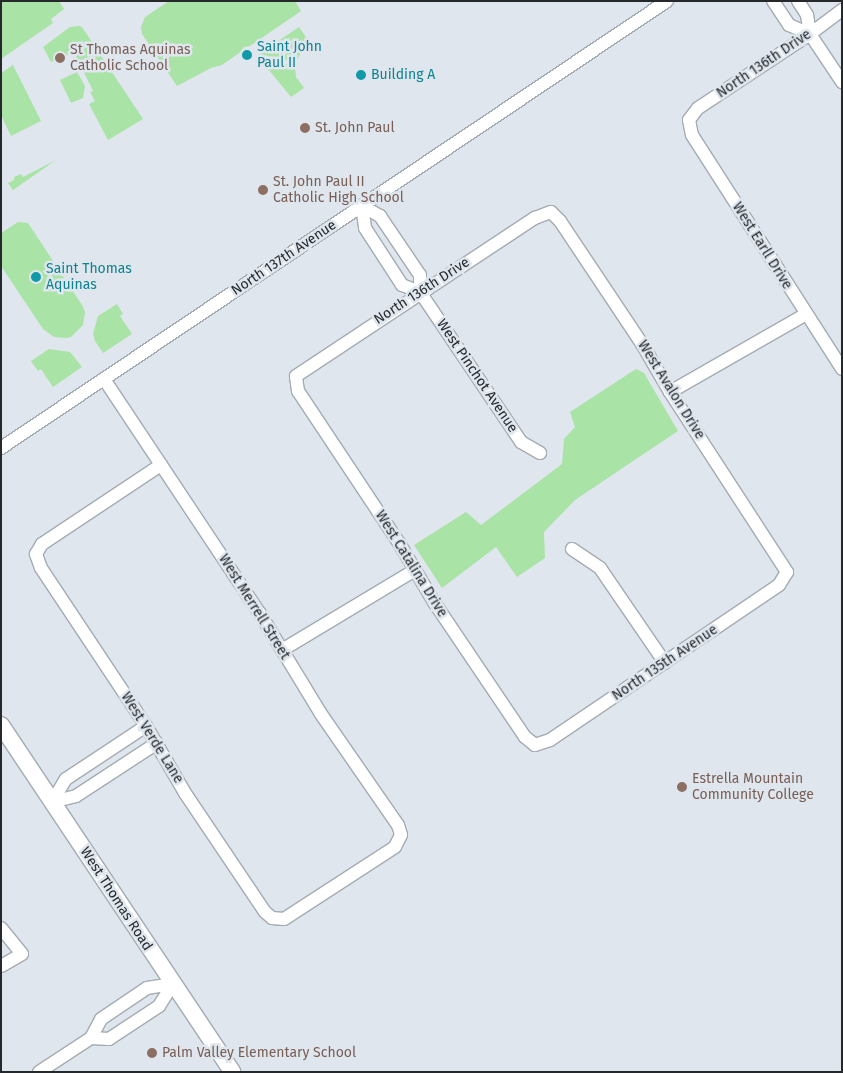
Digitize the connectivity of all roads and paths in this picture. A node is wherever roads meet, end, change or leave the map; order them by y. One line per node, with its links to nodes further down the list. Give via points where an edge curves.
1 (667, 1): 8 (street, North 137th Avenue)
2 (773, 1): 5 (street, via 789,25)
3 (798, 1): 5 (street, via 807,15)
4 (842, 10): 5 (street, North 136th Drive)
5 (810, 34): 6 (street); 7 (street, North 136th Drive, via 698,108)
6 (842, 82)
7 (689, 120): 11 (street, West Earll Drive, via 692,135)
8 (362, 206): 10 (street, West Pinchot Avenue, via 380,216 420,275); 10 (street, West Pinchot Avenue, via 365,228 402,285); 14 (street, North 137th Avenue)
9 (551, 212): 10 (street, North 136th Drive, via 535,218); 15 (street, West Avalon Drive, via 560,221)
10 (420, 292): 13 (street, North 136th Drive); 17 (street, West Pinchot Avenue, via 521,442)
11 (806, 314): 12 (street, West Earll Drive); 15 (street)
12 (842, 369)
13 (296, 376): 20 (street, West Catalina Drive, via 298,390)
14 (104, 379): 16 (street, North 137th Avenue); 18 (street, West Merrell Street)
15 (670, 392): 21 (street, West Avalon Drive)
16 (1, 448)
17 (540, 452)
18 (161, 465): 22 (street, West Merrell Street); 25 (street, West Verde Lane, via 42,544 36,554 41,568)
19 (572, 549): 23 (street, via 600,568)
20 (415, 570): 22 (street); 27 (street, West Catalina Drive, via 524,737)
21 (787, 572): 23 (street, North 135th Avenue, via 779,585)
22 (282, 650): 29 (street, West Merrell Street, via 321,714 398,825 401,835 395,847 291,916)
23 (665, 663): 27 (street, North 135th Avenue, via 550,740)
24 (1, 725): 28 (main road, West Thomas Road)
25 (146, 726): 26 (street, West Verde Lane); 28 (street, via 66,779)
26 (157, 743): 28 (street, via 76,796); 29 (street, West Verde Lane, via 185,793)
27 (535, 746)
28 (52, 802): 32 (main road, West Thomas Road)
29 (272, 918)
30 (1, 928): 31 (street, via 22,954)
31 (1, 966)
32 (173, 984): 33 (street, via 147,988 101,1019); 33 (street, via 159,1006 109,1039); 35 (main road, West Thomas Road)
33 (91, 1038): 34 (street)
34 (40, 1072)
35 (232, 1072)

